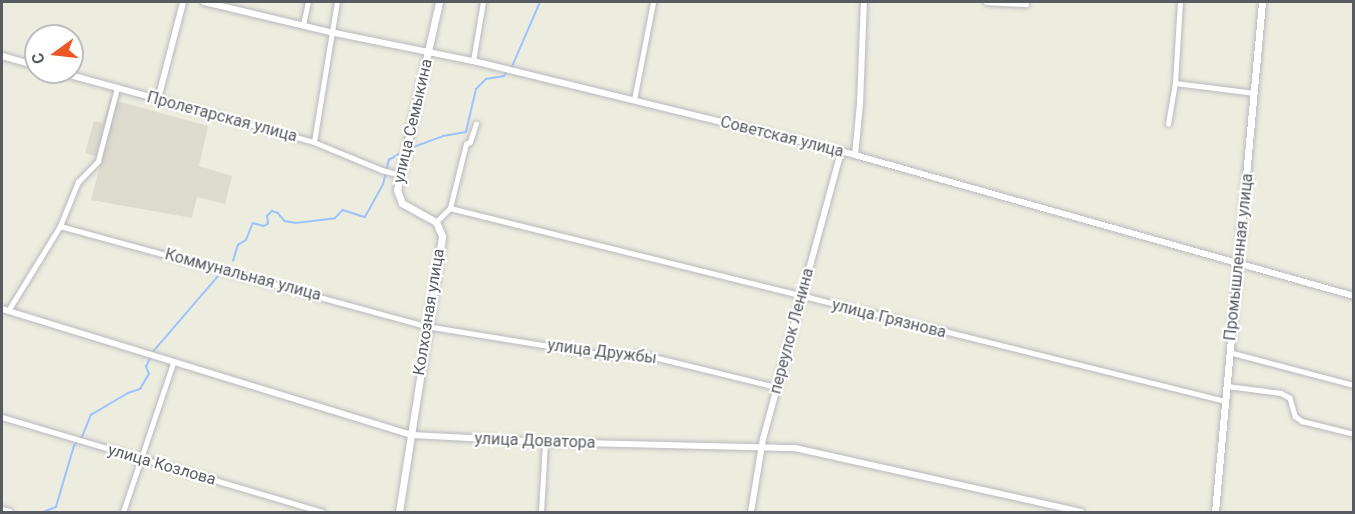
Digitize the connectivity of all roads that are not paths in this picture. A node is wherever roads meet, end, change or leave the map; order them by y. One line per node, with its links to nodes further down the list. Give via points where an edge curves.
1 (183, 2): 23 (street)
2 (204, 2): 13 (street, Советская улица)
3 (308, 2): 13 (street)
4 (337, 2): 14 (street)
5 (439, 2): 15 (main road, улица Семыкина)
6 (483, 2): 17 (street)
7 (653, 2): 24 (street)
8 (864, 2): 29 (street)
9 (986, 2): 12 (street)
10 (1180, 2): 20 (street)
11 (1262, 2): 22 (main road, Промышленная улица)
12 (1026, 4)
13 (303, 25): 14 (street, Советская улица)
14 (330, 32): 15 (street, Советская улица); 27 (street)
15 (429, 53): 17 (street, Советская улица); 30 (main road, улица Семыкина)
16 (2, 56): 18 (street)
17 (473, 61): 24 (street, Советская улица)
18 (24, 62)
19 (84, 79): 21 (street, Пролетарская улица)
20 (1175, 83): 22 (street); 26 (street)
21 (117, 88): 23 (street, Пролетарская улица); 33 (street, via 98,161 78,182)
22 (1254, 93): 34 (main road, Промышленная улица)
23 (158, 99): 27 (street, Пролетарская улица)
24 (634, 100): 28 (street, Советская улица)
25 (476, 124): 31 (street, via 466,144)
26 (1168, 124)
27 (315, 142): 30 (street, Пролетарская улица)
28 (841, 152): 29 (street, Советская улица); 36 (street, переулок Ленина)
29 (855, 155): 34 (street, Советская улица)
30 (401, 175): 32 (main road, улица Семыкина, via 397,190 402,203)
31 (450, 208): 32 (street); 36 (street, улица Грязнова)
32 (436, 222): 38 (main road, Колхозная улица, via 442,236)
33 (60, 226): 37 (street); 38 (street, Коммунальная улица)
34 (1239, 264): 35 (street, Советская улица); 39 (main road, Промышленная улица)
35 (1353, 296)
36 (802, 297): 43 (street, переулок Ленина); 44 (street, улица Грязнова)
37 (5, 310): 40 (street, улица Доватора)
38 (426, 326): 43 (street, улица Дружбы, via 611,356 642,354); 47 (main road, Колхозная улица)
39 (1229, 352): 41 (street); 42 (main road, Промышленная улица)
40 (173, 363): 47 (street, улица Доватора); 50 (street)
41 (1353, 384)
42 (1227, 386): 44 (main road, Промышленная улица); 46 (street, via 1281,393 1290,398 1295,416 1302,421)
43 (777, 387): 49 (street, переулок Ленина)
44 (1225, 401): 59 (main road, Промышленная улица)
45 (2, 417): 50 (street, улица Козлова)
46 (1353, 434)
47 (412, 435): 48 (street, улица Доватора); 55 (main road, Колхозная улица)
48 (545, 442): 49 (street, улица Доватора); 56 (street)
49 (763, 446): 57 (street, переулок Ленина); 58 (street, улица Доватора, via 795,448)
50 (141, 458): 53 (street); 54 (street, улица Козлова)
51 (2, 510): 52 (street)
52 (10, 513)
53 (123, 513)
54 (322, 513)
55 (399, 513)
56 (541, 513)
57 (751, 513)
58 (1081, 513)
59 (1215, 513)

